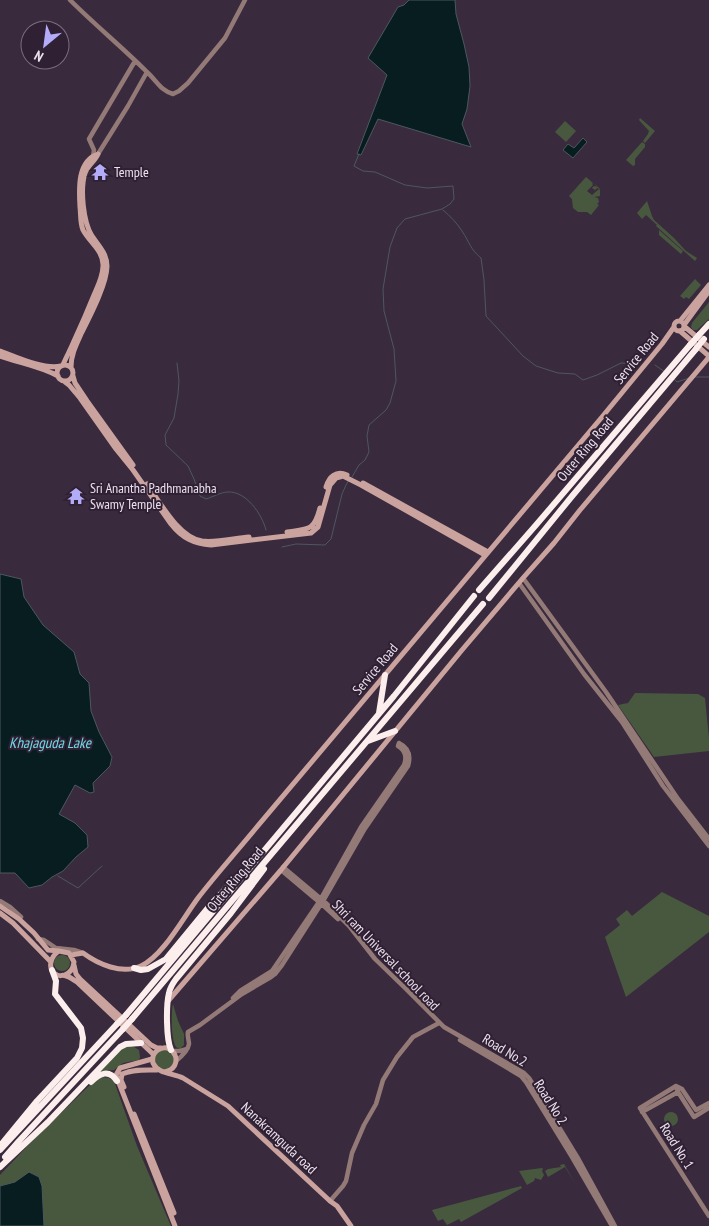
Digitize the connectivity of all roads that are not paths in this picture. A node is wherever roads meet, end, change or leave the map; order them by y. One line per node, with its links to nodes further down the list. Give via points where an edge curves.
1 (70, 0): 3 (street)
2 (245, 0): 4 (street, via 225,38 179,91 173,94 166,92)
3 (135, 62): 4 (street); 5 (street, via 89,139)
4 (148, 72): 5 (street)
5 (96, 156): 15 (main road, via 82,170 79,186 83,230 102,259 102,276); 16 (main road, via 85,173 83,208 87,227 104,253 106,274 74,349)
6 (709, 285): 9 (main road)
7 (709, 291): 9 (main road)
8 (709, 324): 10 (highway, Outer Ring Road)
9 (682, 326): 11 (main road, Service Road); 14 (main road); 22 (main road, Service Road, via 676,330 674,327)
10 (704, 336): 19 (highway, Outer Ring Road, bridge)
11 (709, 347)
12 (0, 351): 15 (main road, via 42,365)
13 (0, 356): 17 (main road)
14 (709, 357): 23 (main road)
15 (62, 365): 16 (main road); 17 (main road, via 57,370)
16 (71, 367): 18 (main road)
17 (58, 376): 20 (main road)
18 (73, 376): 20 (main road); 21 (main road, via 180,530 196,540 211,542)
19 (668, 376): 25 (highway, Outer Ring Road); 27 (highway, Outer Ring Road)
20 (65, 382): 21 (main road, via 177,532 192,542 211,545)
21 (275, 536): 22 (main road, via 311,533 317,528 330,485 343,476)
22 (487, 554): 35 (main road, Service Road)
23 (523, 578): 24 (main road); 29 (street)
24 (519, 583): 30 (street); 37 (main road)
25 (479, 590)
26 (474, 596): 33 (highway, Outer Ring Road)
27 (489, 598)
28 (483, 604): 34 (highway, Outer Ring Road)
29 (552, 616): 30 (street); 31 (street)
30 (546, 620): 32 (street)
31 (575, 649): 32 (street); 40 (street)
32 (570, 653): 40 (street, via 622,722 663,786)
33 (424, 659): 34 (highway); 36 (highway, Outer Ring Road)
34 (432, 664): 38 (highway, Outer Ring Road)
35 (385, 675): 36 (highway); 57 (main road, Service Road, via 197,899 156,955)
36 (379, 714): 41 (highway, Outer Ring Road)
37 (395, 731): 38 (highway); 45 (main road)
38 (366, 742): 42 (highway, Outer Ring Road)
39 (405, 767): 39 (street, via 406,756 399,743 409,753 410,761); 46 (street, via 361,828)
40 (699, 830): 43 (street); 44 (street)
41 (280, 831): 57 (highway, via 166,958 148,969); 61 (highway, Outer Ring Road)
42 (287, 836): 60 (highway, via 231,913 176,979); 61 (highway, Outer Ring Road)
43 (709, 839)
44 (709, 846)
45 (282, 868): 46 (street, Shri ram Universal school road); 60 (main road)
46 (321, 901): 62 (street, Shri ram Universal school road, via 373,961); 65 (street, via 276,969 240,991 229,1003 188,1032)
47 (0, 902): 50 (street)
48 (0, 906): 51 (main road, via 19,919)
49 (0, 913): 55 (main road)
50 (21, 916)
51 (38, 939): 52 (main road, via 48,950); 53 (street, via 56,948)
52 (59, 951): 54 (main road); 55 (main road)
53 (83, 953): 54 (main road); 57 (main road, via 111,967)
54 (71, 955): 56 (main road)
55 (51, 962): 58 (main road)
56 (74, 964): 59 (main road); 64 (main road, via 80,979 151,1045)
57 (134, 968)
58 (52, 970): 59 (main road); 79 (highway, via 55,994 81,1028 82,1048 77,1058 37,1101)
59 (65, 976): 63 (main road, via 77,982)
60 (168, 1001): 66 (highway, via 168,1041)
61 (129, 1017): 79 (highway, Outer Ring Road, bridge)
62 (437, 1024): 84 (street, via 413,1037 383,1080 376,1104 352,1153 346,1181); 88 (street, Road No 2, via 521,1076); 89 (street, Road No.2, via 529,1078)
63 (141, 1043): 67 (main road); 78 (highway, via 120,1047)
64 (161, 1048): 66 (main road); 67 (main road)
65 (187, 1049): 66 (street); 68 (street)
66 (172, 1051): 68 (main road)
67 (153, 1057): 69 (main road); 72 (main road, via 120,1068 116,1076)
68 (176, 1063): 70 (main road); 71 (main road)
69 (157, 1070): 70 (main road); 72 (main road, via 129,1071)
70 (164, 1072): 71 (main road)
71 (183, 1078): 84 (main road, Nanakramguda road, via 228,1106)
72 (119, 1079): 78 (highway, via 110,1074 99,1075); 86 (main road)
73 (676, 1086): 74 (street); 75 (street, via 682,1089 696,1110); 77 (street)
74 (678, 1092): 76 (street, via 694,1117); 77 (street)
75 (709, 1103)
76 (709, 1108)
77 (641, 1110): 85 (street, Road No. 1)
78 (48, 1122): 79 (highway)
79 (25, 1130): 80 (highway); 80 (highway, Outer Ring Road)
80 (16, 1139): 81 (highway); 82 (highway, Outer Ring Road); 83 (highway, Outer Ring Road)
81 (0, 1146)
82 (0, 1150)
83 (0, 1165)
84 (330, 1201): 87 (main road, Nanakramguda road)
85 (709, 1216)
86 (177, 1226)
87 (350, 1226)
88 (612, 1226)
89 (616, 1226)

